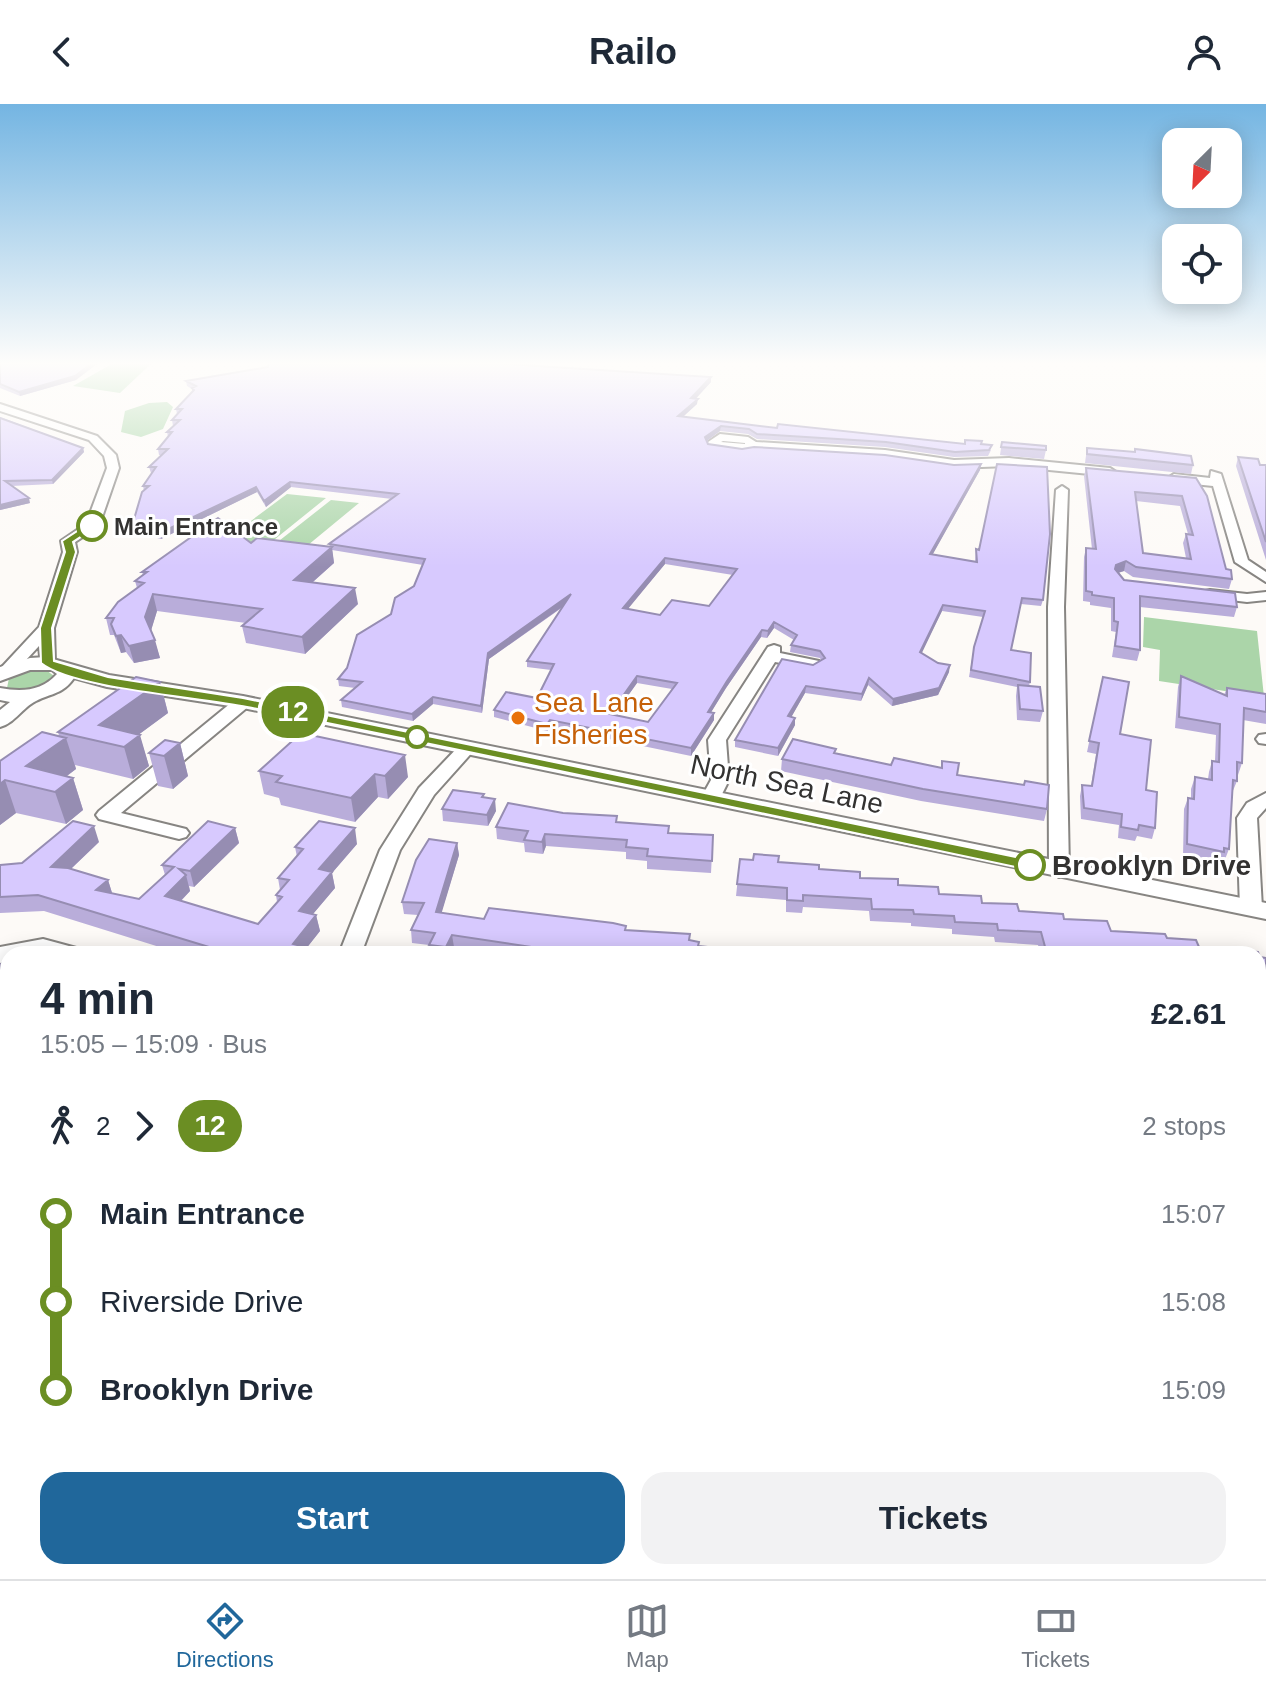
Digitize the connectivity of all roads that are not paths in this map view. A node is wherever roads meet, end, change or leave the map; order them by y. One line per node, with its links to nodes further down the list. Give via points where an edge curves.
1 (69, 430): 9 (street, via 93,438 110,455 113,468 92,526 68,541 70,552)
2 (753, 445): 3 (street, via 859,445 954,464 1009,462)
3 (1123, 473)
4 (1155, 476): 6 (street, via 1216,478 1242,562)
5 (1062, 490): 22 (street, via 1056,607)
6 (1266, 578)
7 (1200, 592): 8 (street)
8 (1266, 596)
9 (46, 628): 11 (street); 12 (street)
10 (813, 664): 19 (street, via 772,653 717,740 720,780)
11 (56, 666): 12 (street, via 27,664); 13 (street, North Sea Lane); 15 (street, via 65,680)
12 (3, 673)
13 (107, 681): 15 (street, North Sea Lane); 16 (street, North Sea Lane)
14 (0, 694): 15 (street, North Sea Lane)
15 (38, 694): 17 (street)
16 (243, 702): 18 (street, North Sea Lane); 21 (street, via 106,815)
17 (0, 721)
18 (467, 748): 19 (street, North Sea Lane); 24 (street, via 426,792 390,850)
19 (711, 798): 22 (street, North Sea Lane)
20 (1266, 799): 23 (street, via 1247,818)
21 (179, 833)
22 (1059, 871): 23 (street, North Sea Lane)
23 (1258, 910)
24 (353, 946)

